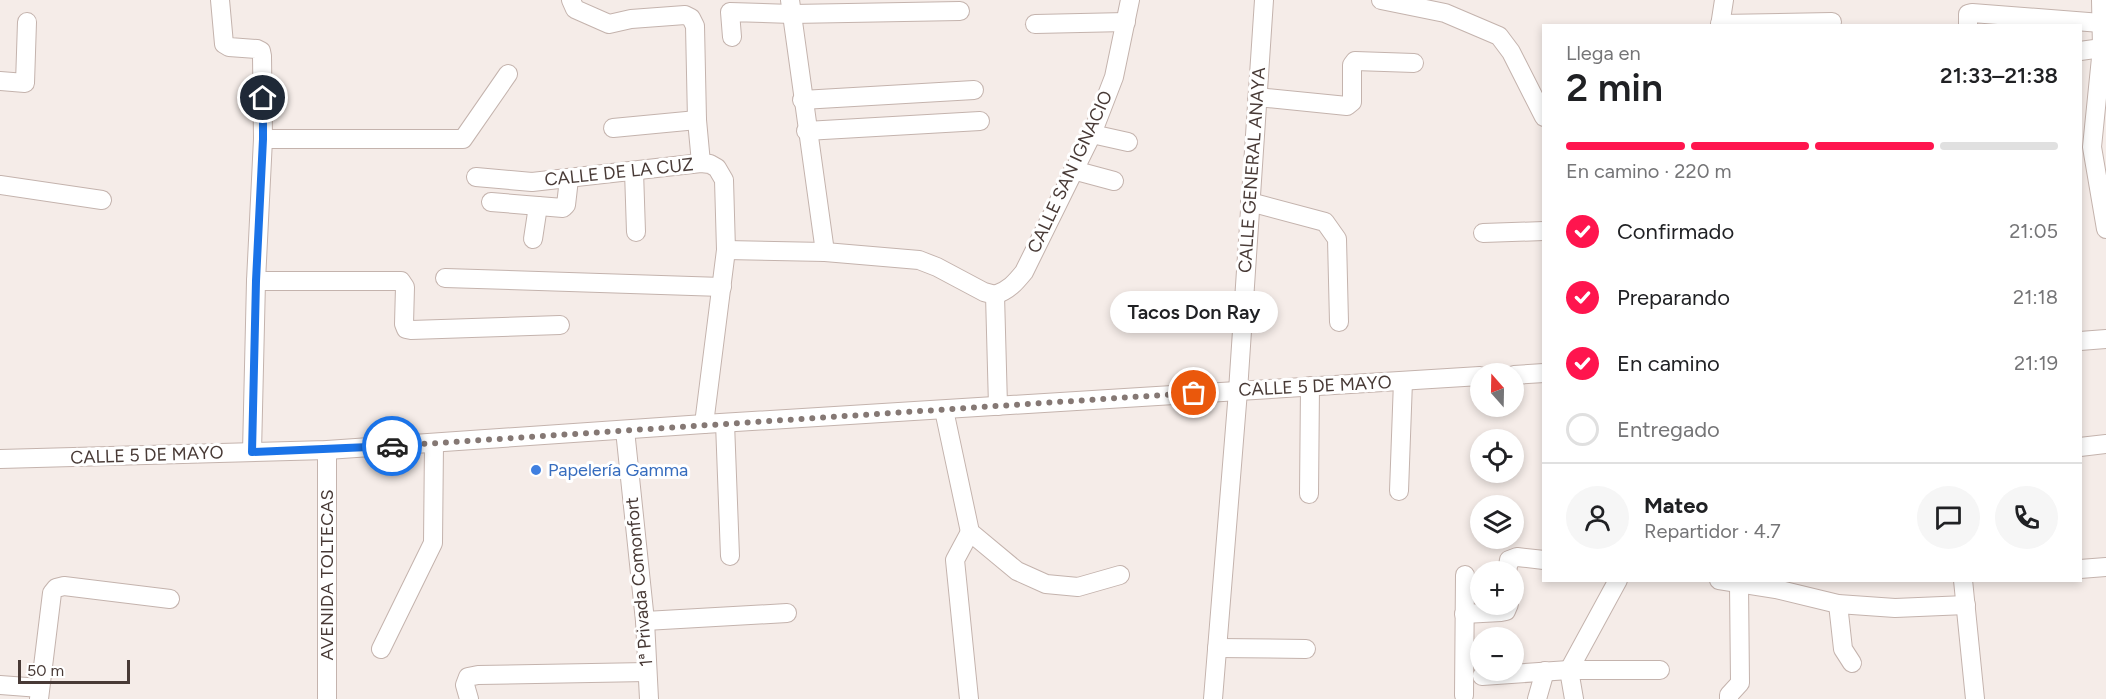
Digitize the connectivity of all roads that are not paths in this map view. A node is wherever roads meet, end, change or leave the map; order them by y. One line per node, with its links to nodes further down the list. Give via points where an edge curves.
1 (220, 0): 34 (street, via 224,44 257,50 262,56)
2 (571, 0): 29 (street, via 575,9 609,24 685,15 691,18 695,26)
3 (1130, 0): 12 (street, CALLE SAN IGNACIO)
4 (1264, 0): 26 (street, CALLE GENERAL ANAYA)
5 (1381, 0): 9 (street)
6 (1724, 0): 16 (street)
7 (2101, 0): 14 (street)
8 (791, 7): 10 (street); 19 (street, via 730,12); 27 (street)
9 (1445, 7): 28 (street, via 1499,36)
10 (960, 11)
11 (27, 22): 24 (street, via 25,83)
12 (1126, 22): 15 (street); 33 (street, CALLE SAN IGNACIO, via 1114,77)
13 (1832, 22): 17 (street)
14 (2101, 23): 18 (street, via 1972,13 1968,14); 21 (street)
15 (1035, 24)
16 (1720, 24)
17 (1757, 24)
18 (1968, 24)
19 (732, 37)
20 (2082, 52): 21 (street)
21 (2103, 59): 36 (street)
22 (1414, 63): 26 (street, via 1355,61 1352,102 1347,106)
23 (508, 74): 34 (street, via 463,139)
24 (0, 81)
25 (974, 90): 27 (street)
26 (1257, 97): 46 (street, CALLE GENERAL ANAYA)
27 (802, 100): 32 (street)
28 (1542, 113)
29 (697, 120): 31 (street); 37 (street)
30 (980, 121): 32 (street)
31 (613, 128)
32 (806, 130): 54 (street)
33 (1092, 134): 35 (street); 38 (street, CALLE SAN IGNACIO)
34 (263, 139): 56 (street)
35 (1128, 142)
36 (2086, 147): 48 (street)
37 (700, 163): 39 (street, CALLE DE LA CUZ); 53 (street, CALLE DE LA CUZ, via 717,168 724,180)
38 (1073, 170): 42 (street); 58 (street, CALLE SAN IGNACIO, via 1024,272 1005,292)
39 (634, 171): 41 (street, CALLE DE LA CUZ); 50 (street)
40 (476, 177): 41 (street, CALLE DE LA CUZ, via 532,182)
41 (569, 179): 47 (street, via 563,208)
42 (1114, 181)
43 (0, 185): 44 (street)
44 (102, 200)
45 (491, 202): 47 (street)
46 (1250, 202): 59 (street, via 1325,222 1337,239); 68 (street, CALLE GENERAL ANAYA)
47 (538, 206): 52 (street)
48 (2106, 229)
49 (1542, 231): 51 (street)
50 (636, 232)
51 (1484, 233)
52 (533, 239)
53 (726, 249): 54 (street); 57 (street, CALLE DE LA CUZ)
54 (825, 252): 58 (street, via 919,260)
55 (445, 278): 57 (street)
56 (256, 281): 60 (street, via 402,281 404,324 411,330); 78 (street)
57 (722, 286): 72 (street, CALLE DE LA CUZ)
58 (995, 295): 69 (street)
59 (1339, 322)
60 (560, 325)
61 (2106, 339): 62 (street)
62 (2082, 341)
63 (1542, 373): 64 (street)
64 (1524, 374)
65 (1470, 377): 66 (street, CALLE 5 DE MAYO)
66 (1403, 381): 67 (street, CALLE 5 DE MAYO); 80 (street)
67 (1310, 386): 68 (street, CALLE 5 DE MAYO); 81 (street)
68 (1238, 391): 69 (street, CALLE 5 DE MAYO); 102 (street, CALLE GENERAL ANAYA)
69 (998, 406): 70 (street, CALLE 5 DE MAYO)
70 (944, 410): 71 (street, CALLE 5 DE MAYO); 82 (street)
71 (725, 423): 72 (street, CALLE 5 DE MAYO); 83 (street)
72 (704, 424): 73 (street, CALLE 5 DE MAYO)
73 (625, 430): 74 (street, CALLE 5 DE MAYO); 101 (street, 1ª Privada Comonfort)
74 (434, 444): 77 (street, CALLE 5 DE MAYO); 103 (street, via 433,543)
75 (2106, 444): 76 (street)
76 (2082, 447)
77 (327, 450): 78 (street, CALLE 5 DE MAYO); 114 (street, AVENIDA TOLTECAS)
78 (252, 452): 79 (street, CALLE 5 DE MAYO)
79 (0, 459)
80 (1399, 491)
81 (1309, 494)
82 (969, 532): 88 (street, via 1017,572 1046,585 1078,587); 117 (street, via 955,560)
83 (730, 556)
84 (1542, 560): 85 (street)
85 (1524, 563)
86 (2106, 567): 87 (street)
87 (2082, 569)
88 (1120, 575)
89 (1465, 575): 99 (street)
90 (1617, 582): 106 (street)
91 (1726, 582): 93 (street)
92 (1963, 582): 97 (street)
93 (1739, 584): 94 (street); 121 (street, via 1740,683)
94 (1776, 585): 96 (street)
95 (170, 599): 112 (street, via 56,588 52,593)
96 (1838, 604): 97 (street, via 1895,608); 105 (street, via 1843,649)
97 (1966, 605): 122 (street)
98 (787, 613): 101 (street)
99 (1464, 614): 100 (street); 113 (street)
100 (1470, 614)
101 (645, 621): 109 (street, 1ª Privada Comonfort)
102 (1217, 648): 104 (street); 118 (street, CALLE GENERAL ANAYA)
103 (381, 649)
104 (1306, 649)
105 (1852, 663)
106 (1569, 670): 107 (street); 108 (street); 120 (street)
107 (1660, 670)
108 (1545, 671): 110 (street); 119 (street)
109 (647, 672): 115 (street, via 478,675 468,677 465,685); 116 (street, 1ª Privada Comonfort)
110 (1524, 673)
111 (0, 685): 112 (street)
112 (40, 694)
113 (1464, 695)
114 (327, 699)
115 (469, 699)
116 (649, 699)
117 (969, 699)
118 (1213, 699)
119 (1537, 699)
120 (1574, 699)
121 (1729, 699)
122 (1975, 699)

